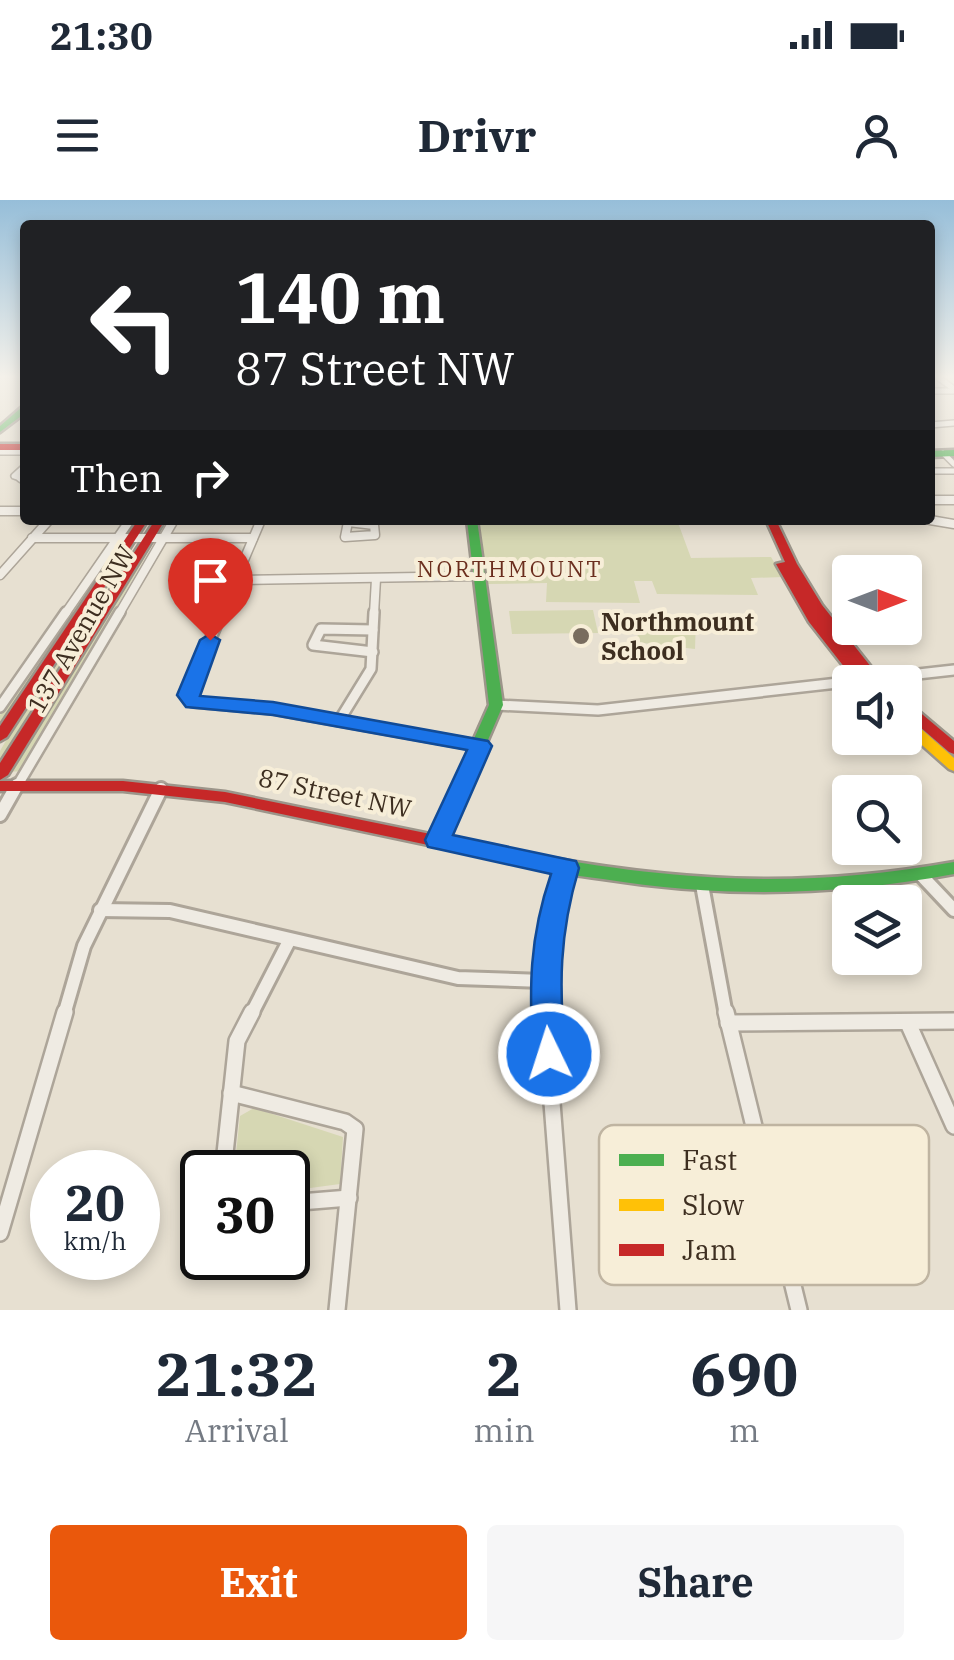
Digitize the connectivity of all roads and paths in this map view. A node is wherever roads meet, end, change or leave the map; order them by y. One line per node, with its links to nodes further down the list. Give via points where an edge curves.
1 (44, 525): 10 (street)
2 (132, 525): 11 (street, 137 Avenue NW)
3 (142, 525): 11 (street, 137 Avenue NW)
4 (154, 525): 11 (street, 137 Avenue NW)
5 (164, 525): 11 (street, 137 Avenue NW)
6 (259, 525): 12 (street)
7 (473, 525): 14 (street)
8 (763, 525): 19 (street, via 814,622)
9 (773, 525): 20 (street)
10 (32, 538): 11 (street); 13 (street)
11 (139, 538): 12 (street); 25 (street, 137 Avenue NW); 28 (street, 137 Avenue NW); 33 (street, 137 Avenue NW); 35 (street, 137 Avenue NW)
12 (253, 538): 16 (street)
13 (0, 575)
14 (479, 576): 15 (street); 24 (street)
15 (376, 579): 16 (street); 17 (street)
16 (236, 580): 26 (street, via 187,695 193,702)
17 (373, 630): 18 (street); 18 (street, via 321,629 313,645)
18 (373, 652): 26 (street, via 363,688)
19 (854, 665)
20 (858, 665)
21 (954, 670): 22 (street)
22 (922, 674)
23 (832, 685): 24 (street, via 598,710)
24 (496, 705): 30 (street)
25 (0, 707)
26 (340, 721): 30 (street)
27 (922, 721): 31 (street)
28 (0, 737)
29 (922, 737): 32 (street)
30 (480, 746): 38 (street)
31 (954, 750)
32 (954, 766)
33 (0, 775)
34 (0, 786): 35 (street, 87 Street NW)
35 (17, 786): 36 (street, 87 Street NW); 37 (street, 137 Avenue NW)
36 (161, 788): 38 (street, 87 Street NW); 43 (street)
37 (0, 815)
38 (438, 840): 39 (street, 87 Street NW)
39 (566, 868): 42 (street, 87 Street NW); 46 (street, via 551,915)
40 (954, 868): 41 (street, 87 Street NW)
41 (922, 876): 42 (street, 87 Street NW, via 832,886); 44 (street)
42 (702, 885): 49 (street)
43 (100, 910): 45 (street, via 170,911); 56 (street, via 70,986)
44 (954, 910)
45 (289, 941): 46 (street, via 458,978); 50 (street, via 237,1041)
46 (543, 981): 59 (street)
47 (954, 1021): 48 (street)
48 (908, 1022): 49 (street); 52 (street)
49 (728, 1024): 51 (street)
50 (232, 1093): 53 (street); 54 (street, via 356,1129)
51 (753, 1125)
52 (954, 1126)
53 (226, 1150)
54 (349, 1198): 55 (street); 58 (street)
55 (310, 1201)
56 (0, 1232)
57 (793, 1285): 60 (street)
58 (337, 1310)
59 (568, 1310)
60 (799, 1310)

